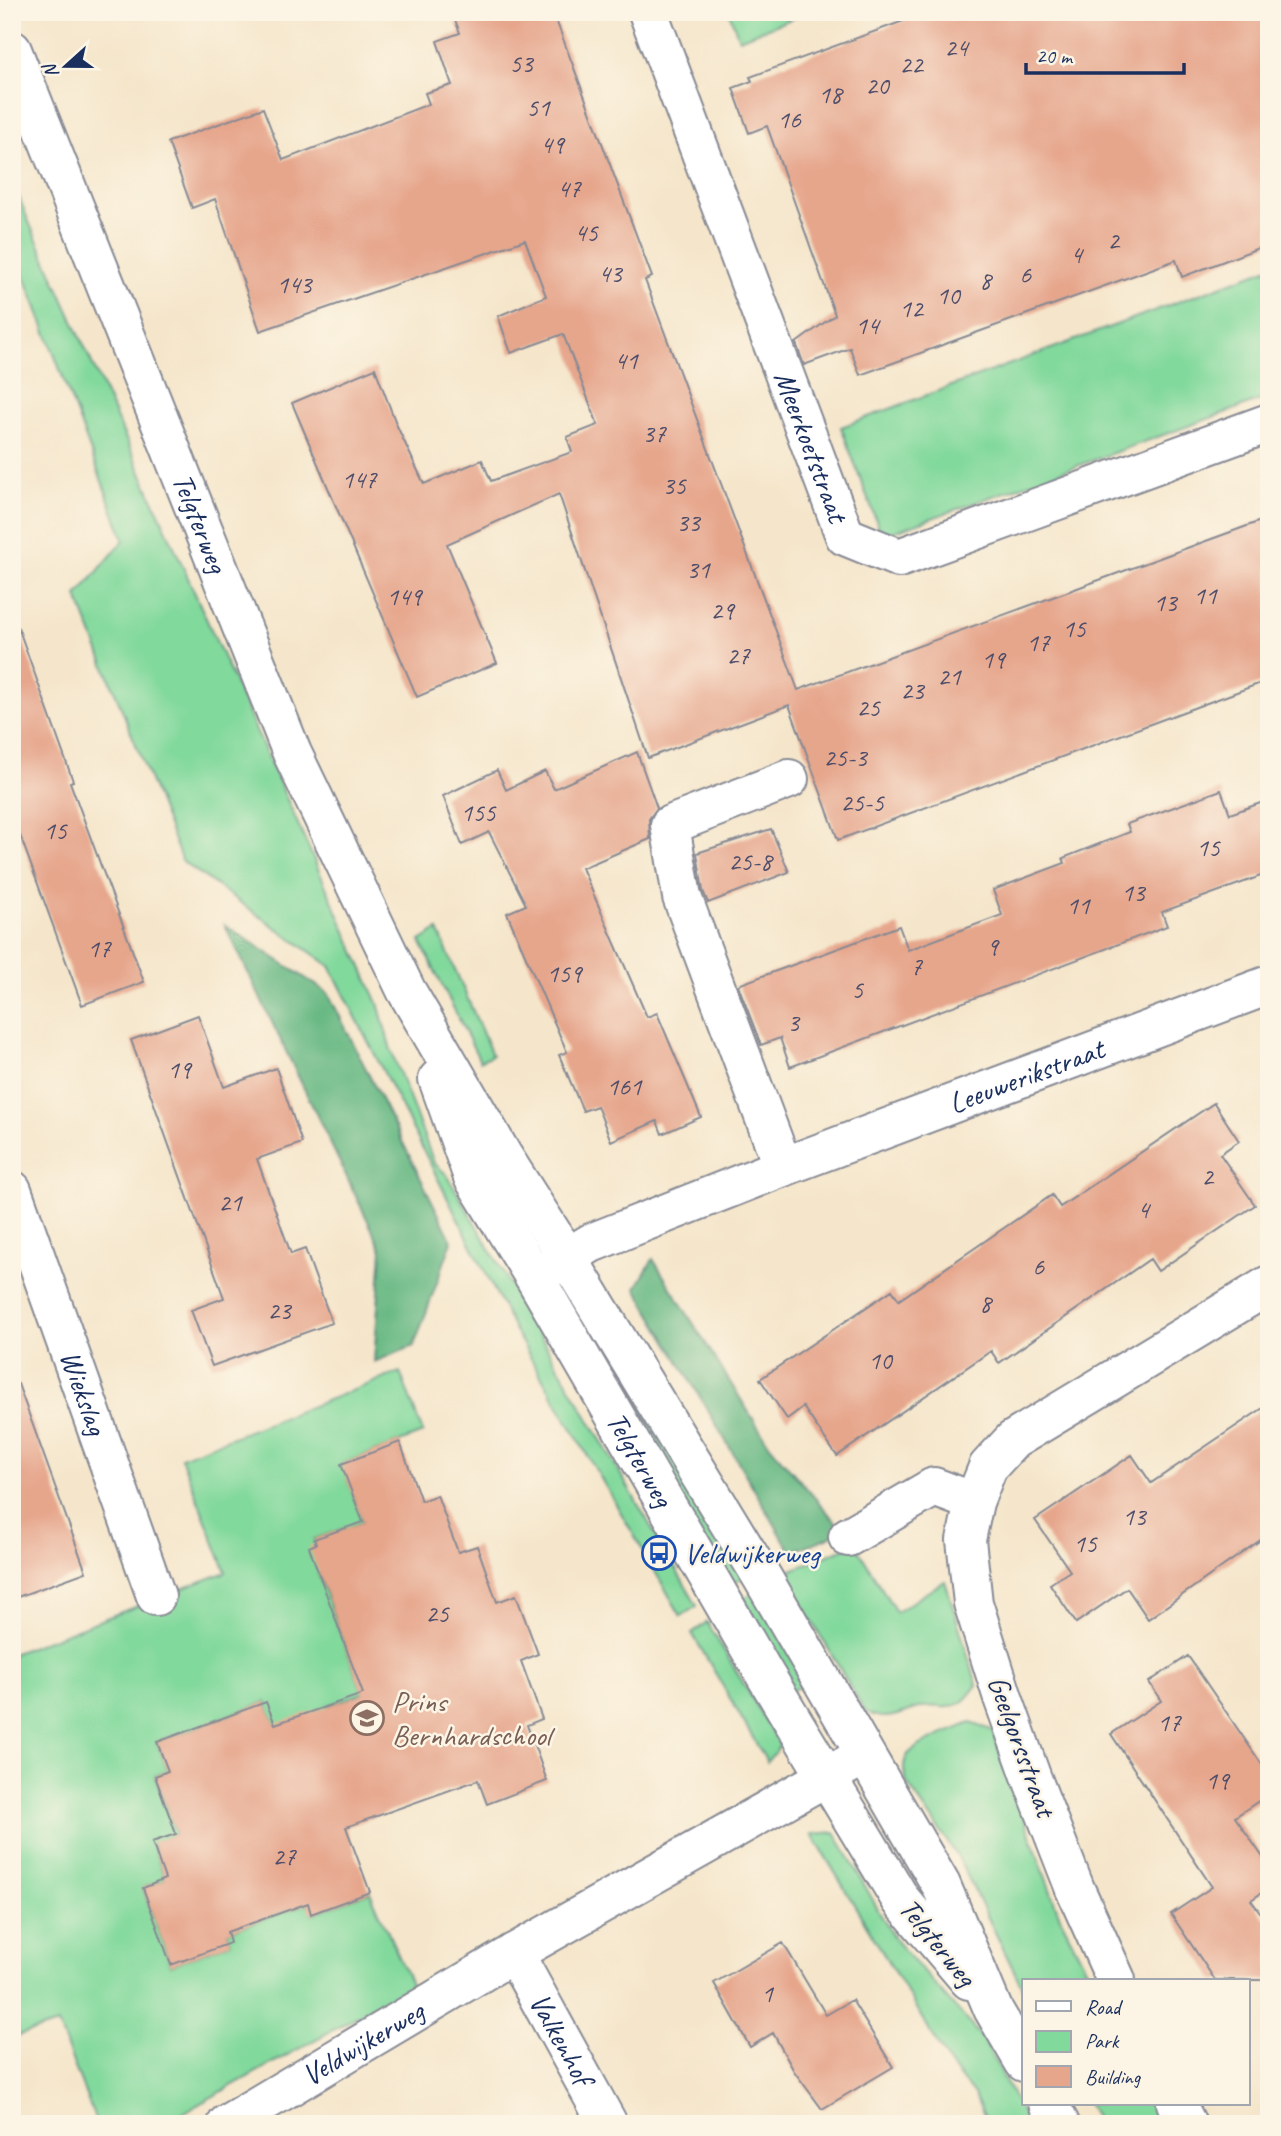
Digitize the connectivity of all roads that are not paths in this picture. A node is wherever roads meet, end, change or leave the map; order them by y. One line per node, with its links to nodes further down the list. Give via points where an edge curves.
1 (648, 12): 3 (street, Meerkoetstraat, via 845,536 899,558)
2 (12, 50): 6 (street, Telgterweg, via 292,753)
3 (1269, 424)
4 (789, 779): 7 (street, via 670,825 682,897)
5 (1269, 985): 7 (street, Leeuwerikstraat)
6 (405, 990): 9 (street, Telgterweg); 10 (street, Telgterweg, via 472,1177)
7 (783, 1167): 9 (street, Leeuwerikstraat, via 591,1243)
8 (12, 1190): 14 (street, Wiekslag)
9 (567, 1257): 10 (street, Leeuwerikstraat); 15 (street, Telgterweg, via 762,1577)
10 (535, 1278): 16 (street, Telgterweg)
11 (1269, 1284): 12 (street, Geelgorsstraat, via 1013,1440 988,1468)
12 (974, 1502): 13 (street, via 934,1487); 18 (street, Geelgorsstraat, via 966,1540 973,1603 1036,1789)
13 (848, 1537)
14 (156, 1596)
15 (864, 1755): 16 (street, Veldwijkerweg); 19 (street, Telgterweg, via 942,1885)
16 (826, 1777): 17 (street, Veldwijkerweg); 19 (street, Telgterweg, via 901,1900)
17 (514, 1954): 23 (street, Veldwijkerweg); 24 (street, Valkenhof)
18 (1116, 1979)
19 (993, 2009): 20 (street, Telgterweg)
20 (1022, 2059)
21 (1049, 2104): 25 (street)
22 (1177, 2104): 26 (street)
23 (226, 2124)
24 (608, 2124)
25 (1060, 2124)
26 (1187, 2124)

